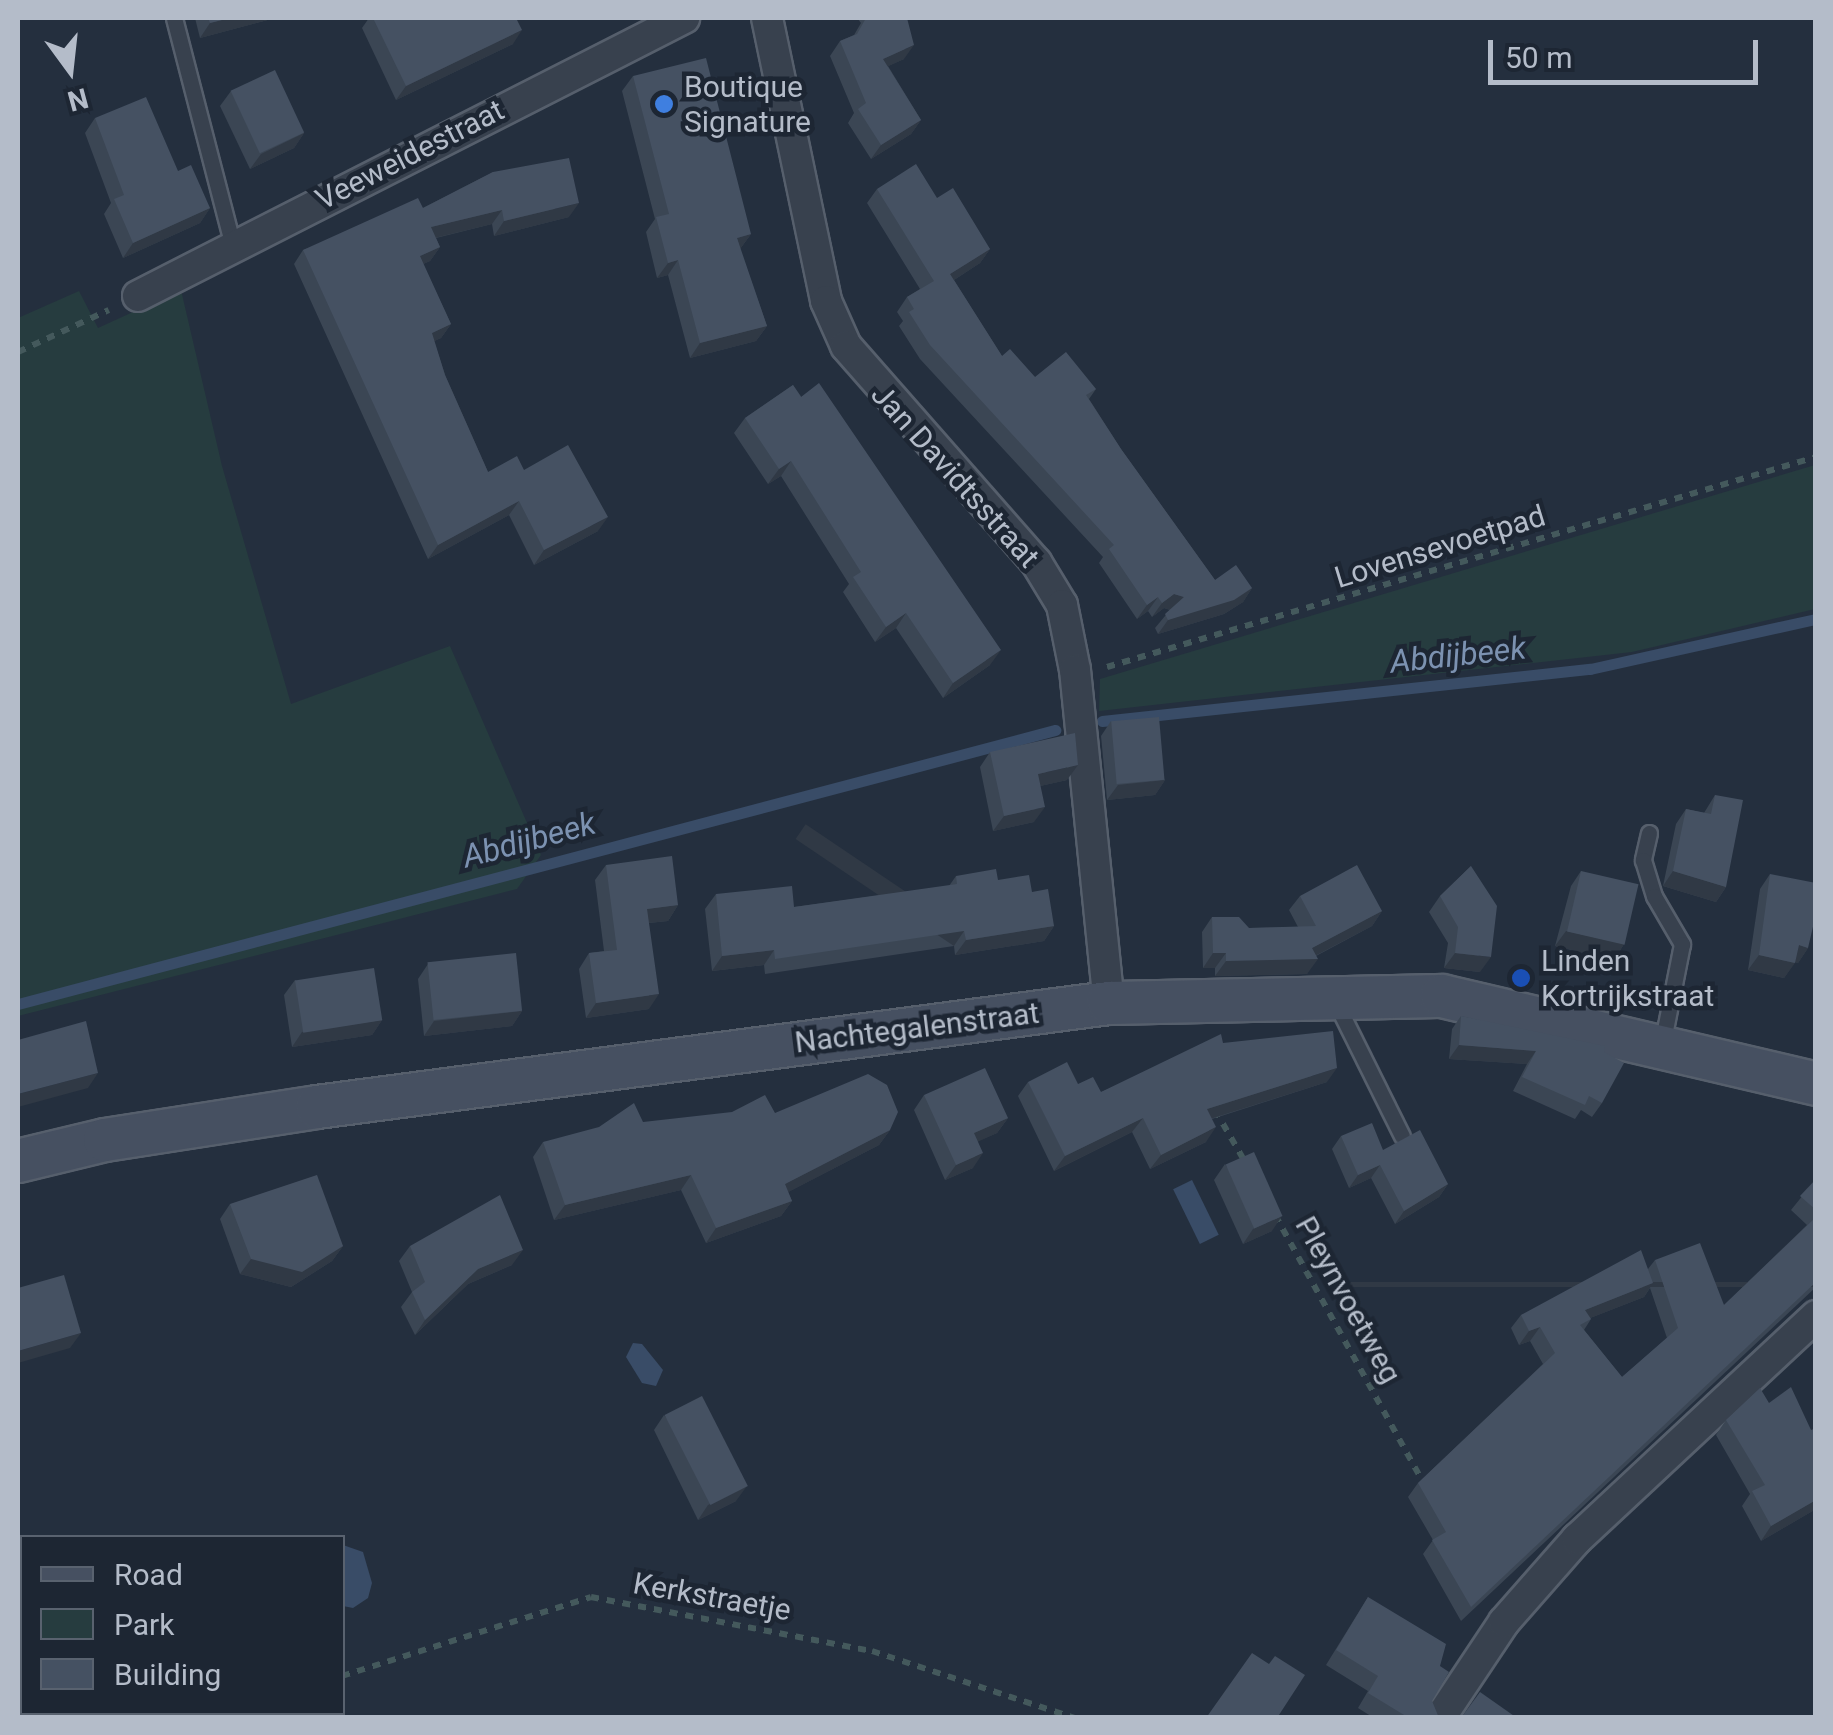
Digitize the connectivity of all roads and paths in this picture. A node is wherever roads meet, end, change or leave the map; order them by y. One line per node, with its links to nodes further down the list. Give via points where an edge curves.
1 (174, 18): 4 (lane)
2 (684, 18): 4 (street, Veeweidestraat)
3 (767, 18): 8 (street, Jan Davidtsstraat, via 826,300 846,346 1036,562 1062,605)
4 (233, 246): 5 (street, Veeweidestraat)
5 (138, 296): 6 (path)
6 (18, 352)
7 (1816, 457): 8 (path, Lovensevoetpad, via 1118,666)
8 (1074, 670): 11 (street, Jan Davidtsstraat)
9 (1648, 834): 12 (lane, via 1644,860 1654,896 1682,944)
10 (1333, 996): 11 (street, Nachtegalenstraat); 12 (street, Nachtegalenstraat, via 1442,996); 15 (lane)
11 (1109, 1003): 16 (street, Nachtegalenstraat, via 317,1107)
12 (1662, 1045): 13 (street, Nachtegalenstraat)
13 (1816, 1084)
14 (1209, 1100): 17 (path)
15 (1402, 1136)
16 (18, 1160)
17 (1248, 1166)
18 (1266, 1200): 20 (path, Pleynvoetweg)
19 (1816, 1316): 23 (street, via 1577,1539 1504,1622)
20 (1426, 1488)
21 (345, 1675): 22 (path, Kerkstraetje, via 591,1598 872,1650)
22 (1074, 1718)
23 (1440, 1718)

